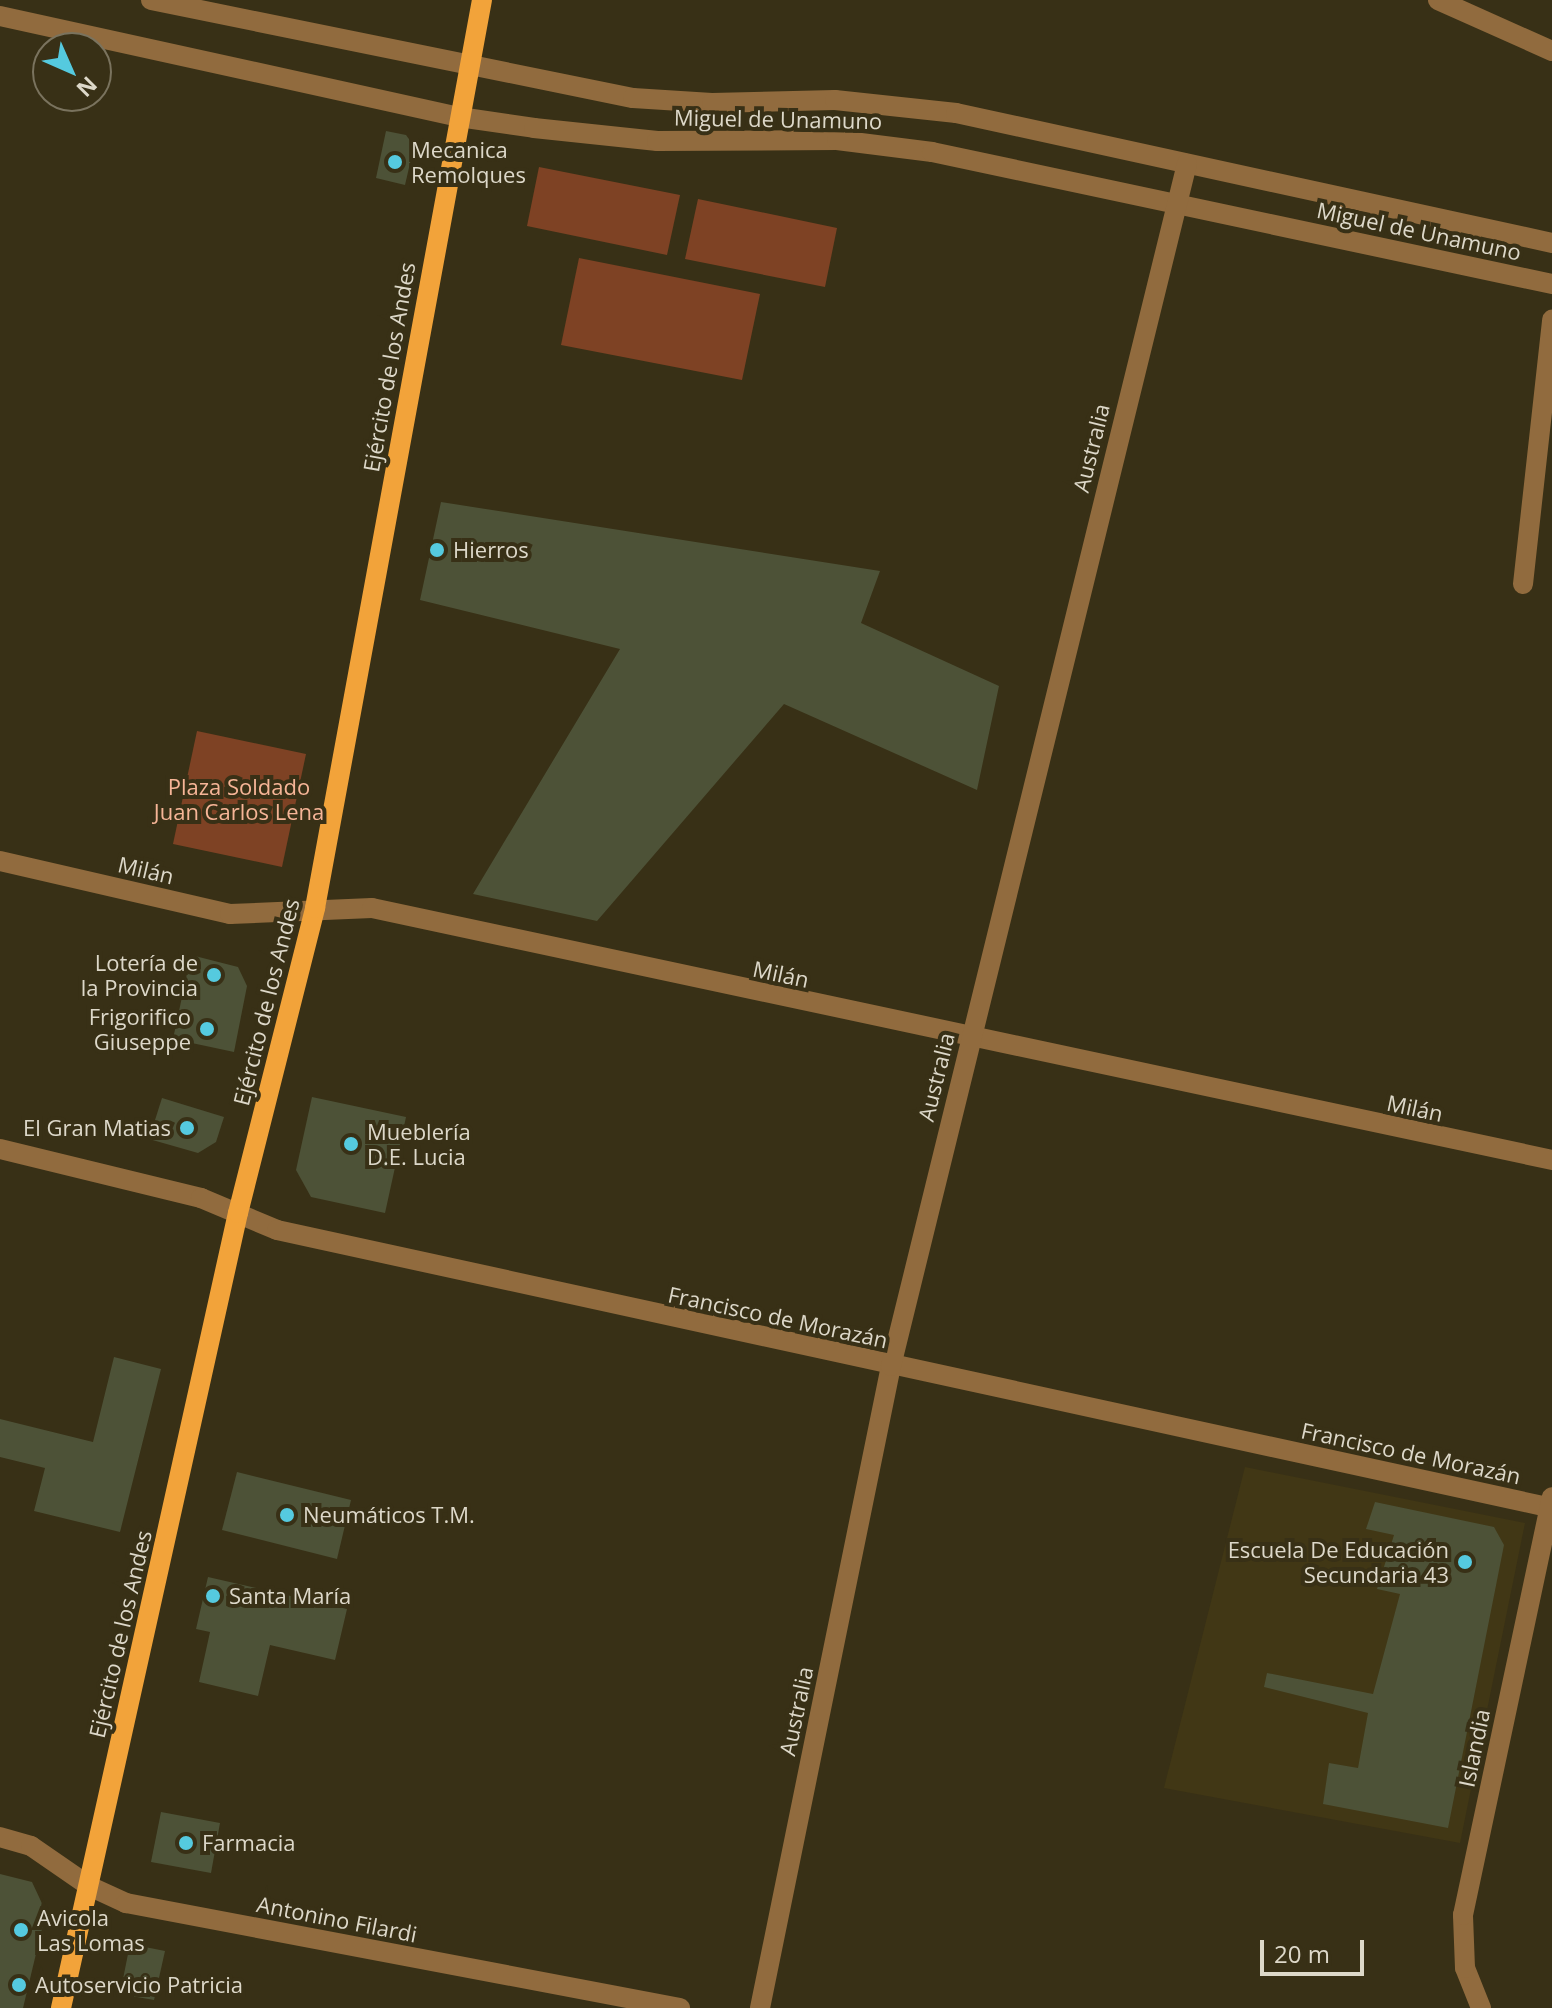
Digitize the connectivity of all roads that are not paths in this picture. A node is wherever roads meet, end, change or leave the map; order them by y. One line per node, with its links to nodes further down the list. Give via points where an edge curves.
1 (151, 0): 6 (street, Miguel de Unamuno)
2 (482, 0): 6 (main road, Ejército de los Andes)
3 (1438, 0): 5 (street)
4 (0, 16): 7 (street, Miguel de Unamuno)
5 (1552, 51)
6 (468, 67): 7 (main road, Ejército de los Andes); 8 (street, Miguel de Unamuno, via 633,98 901,103)
7 (459, 117): 9 (street, Miguel de Unamuno, via 657,141 883,144); 15 (main road, Ejército de los Andes)
8 (1187, 164): 9 (street, Australia); 10 (street, Miguel de Unamuno)
9 (1176, 203): 11 (street, Miguel de Unamuno); 16 (street, Australia)
10 (1552, 243)
11 (1552, 284)
12 (1552, 320): 13 (street)
13 (1523, 584)
14 (0, 861): 15 (street, Milán, via 230,914)
15 (315, 908): 16 (street, Milán, via 372,908); 19 (main road, Ejército de los Andes)
16 (970, 1040): 18 (street, Milán); 20 (street, Australia)
17 (0, 1149): 19 (street, Francisco de Morazán, via 201,1198)
18 (1552, 1160)
19 (238, 1213): 20 (street, Francisco de Morazán, via 277,1230); 23 (main road, Ejército de los Andes)
20 (891, 1366): 21 (street, Francisco de Morazán); 26 (street, Australia)
21 (1551, 1504): 27 (street, Islandia, via 1463,1915 1465,1968)
22 (0, 1837): 23 (street, Antonino Filardi, via 31,1846)
23 (89, 1886): 24 (main road, Ejército de los Andes); 25 (street, Antonino Filardi, via 155,1909)
24 (61, 2008)
25 (680, 2008)
26 (760, 2008)
27 (1481, 2008)

